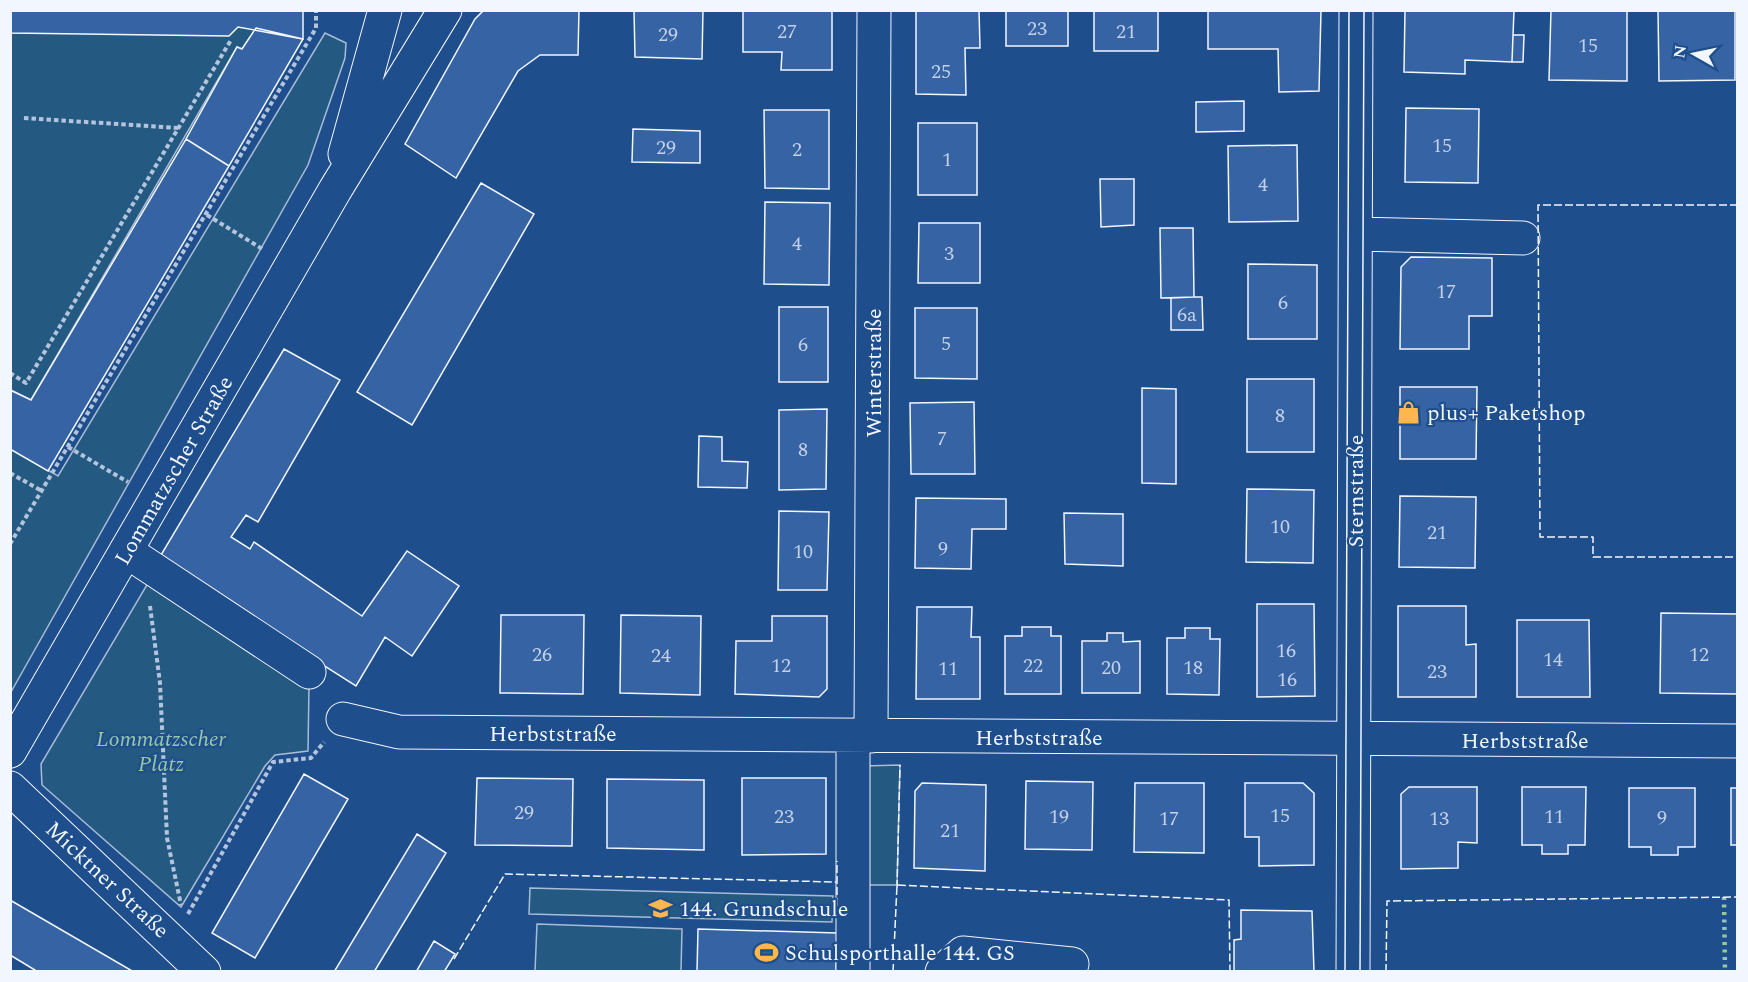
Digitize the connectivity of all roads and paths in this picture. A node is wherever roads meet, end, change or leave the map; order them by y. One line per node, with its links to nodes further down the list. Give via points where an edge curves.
1 (316, 10): 10 (path, via 316,27)
2 (385, 10): 9 (street, Lommatzscher Straße)
3 (445, 10): 9 (street, Lommatzscher Straße)
4 (874, 10): 23 (street, Winterstraße)
5 (1356, 10): 11 (street, Sternstraße)
6 (231, 40): 8 (path)
7 (24, 118): 8 (path)
8 (179, 128): 14 (path, via 26,383)
9 (335, 190): 13 (street, Lommatzscher Straße)
10 (207, 215): 13 (path); 15 (path)
11 (1356, 234): 12 (street); 24 (street, Sternstraße)
12 (1523, 238)
13 (291, 265): 18 (street, Lommatzscher Straße)
14 (10, 373)
15 (68, 447): 17 (path); 18 (path)
16 (10, 473): 17 (path)
17 (42, 491): 19 (path)
18 (157, 499): 20 (street, Lommatzscher Straße)
19 (10, 544)
20 (136, 558): 21 (street); 22 (path, via 160,683 167,838 186,916 273,762 311,758); 26 (street, Lommatzscher Straße)
21 (309, 672)
22 (343, 719): 23 (street, Herbststraße, via 399,732)
23 (862, 736): 24 (street, Herbststraße); 30 (street, Winterstraße)
24 (1353, 738): 25 (street, Herbststraße); 32 (street, Sternstraße)
25 (1737, 741)
26 (10, 751)
27 (10, 788): 29 (street, Micktner Straße)
28 (1072, 964): 31 (street, via 963,953)
29 (204, 972)
30 (853, 972)
31 (942, 972)
32 (1353, 972)

